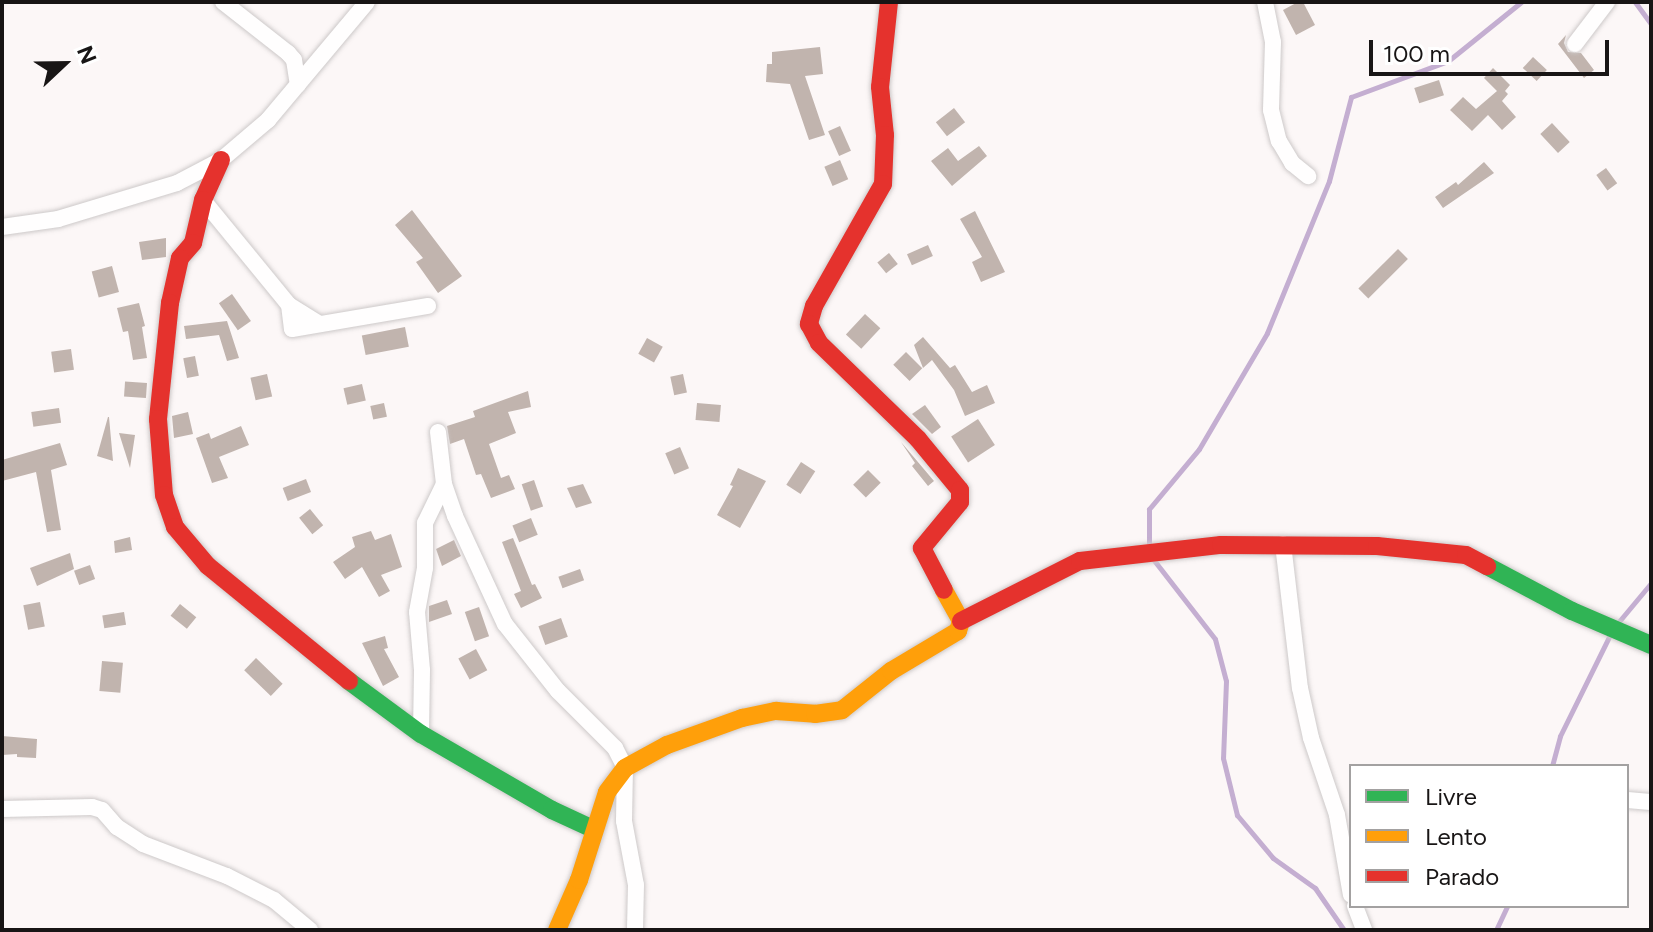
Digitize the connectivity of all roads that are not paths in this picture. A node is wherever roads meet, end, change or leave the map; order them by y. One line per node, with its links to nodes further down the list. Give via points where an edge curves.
1 (223, 2): 7 (street, via 288,53)
2 (367, 2): 7 (street)
3 (889, 2): 16 (street, via 880,87 883,184 809,324 819,343 918,439 960,490 960,502 922,548)
4 (1265, 2): 9 (street, via 1273,42 1271,110 1279,141 1292,163)
5 (1607, 2): 6 (street)
6 (1575, 44)
7 (298, 85): 8 (street, via 268,120)
8 (221, 160): 10 (street); 11 (street, via 165,187 58,219)
9 (1308, 176)
10 (203, 200): 12 (street, via 289,305 292,329); 18 (street, via 193,243 180,258 170,303 158,419 164,495 175,527 208,566 327,665)
11 (2, 227)
12 (428, 306)
13 (438, 432): 14 (street)
14 (444, 484): 18 (street, via 425,523 425,568 417,612); 19 (street, via 505,624 558,691 615,748)
15 (1283, 544): 16 (street, via 1221,545 1080,561); 17 (street, via 1466,555); 24 (street, via 1300,688 1337,815)
16 (961, 621): 19 (street, via 958,631 891,671 842,710 776,711 742,718 667,745)
17 (1651, 645)
18 (421, 734): 23 (street)
19 (625, 768): 23 (street, via 607,792); 28 (street, via 624,821 636,885)
20 (1629, 800): 21 (street)
21 (1651, 802)
22 (2, 809): 26 (street, via 102,810 143,844 274,900)
23 (593, 829): 27 (street)
24 (1349, 884)
25 (1356, 908): 29 (street)
26 (310, 930)
27 (557, 930)
28 (635, 930)
29 (1364, 930)

